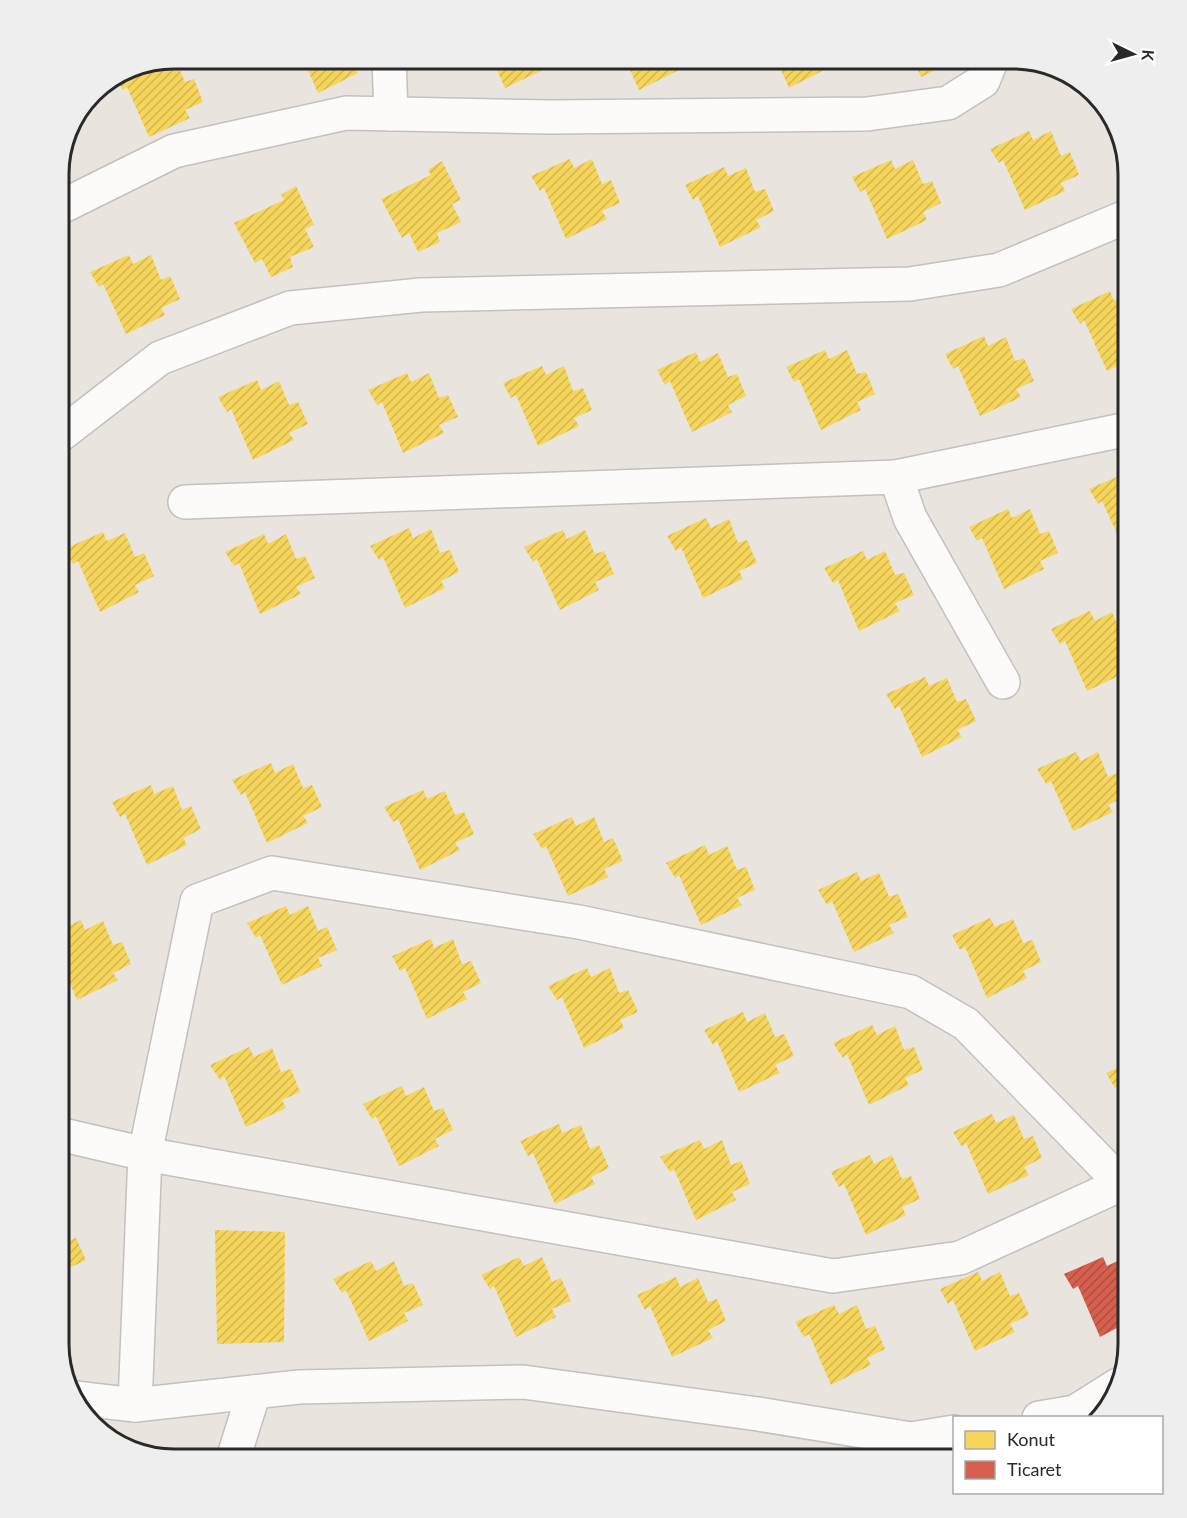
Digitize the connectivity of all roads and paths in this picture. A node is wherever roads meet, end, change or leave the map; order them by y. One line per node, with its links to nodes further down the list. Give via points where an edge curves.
1 (389, 69): 3 (street)
2 (988, 69): 3 (street, via 983,81 948,103 867,114)
3 (391, 114): 4 (street, via 346,113 174,151)
4 (69, 203)
5 (1118, 220): 6 (street, via 999,270 910,284 421,295 290,308 160,358)
6 (69, 427)
7 (1118, 431): 8 (street)
8 (896, 477): 9 (street); 10 (street, via 910,518)
9 (185, 502)
10 (1003, 682)
11 (69, 1137): 12 (street)
12 (145, 1154): 13 (street, via 197,901 272,873 579,922 911,992 966,1024); 14 (street, via 833,1276 960,1258); 18 (street)
13 (1118, 1175)
14 (1118, 1185)
15 (254, 1392): 18 (street); 20 (street, via 299,1387 523,1382 910,1439); 21 (street)
16 (1106, 1392): 19 (street, via 1075,1412)
17 (85, 1399): 18 (street)
18 (135, 1405)
19 (1051, 1416)
20 (953, 1432)
21 (238, 1449)

